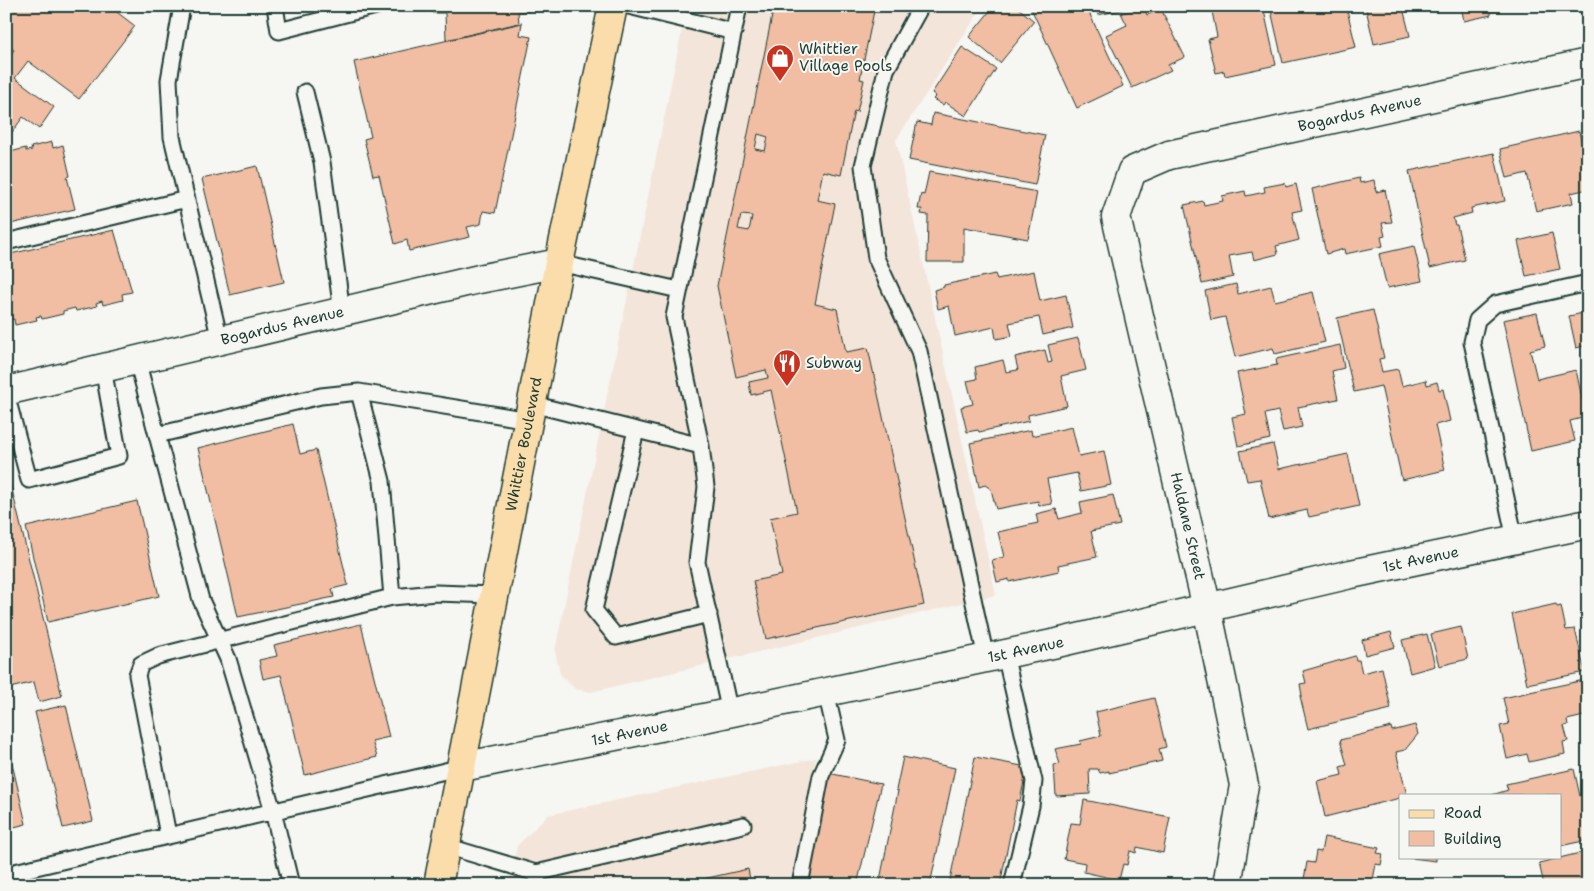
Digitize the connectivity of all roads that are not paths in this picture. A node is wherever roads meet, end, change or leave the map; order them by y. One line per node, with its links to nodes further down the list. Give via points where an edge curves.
1 (182, 6): 12 (lane, via 169,80 172,138)
2 (275, 6): 3 (lane, via 279,31)
3 (376, 6)
4 (613, 6): 14 (main road, Whittier Boulevard)
5 (628, 6): 8 (lane)
6 (739, 6): 8 (lane)
7 (921, 6): 34 (lane, via 886,70 863,166 876,258 919,351)
8 (734, 32): 16 (lane)
9 (1588, 63): 11 (street, Bogardus Avenue, via 1169,155)
10 (305, 92): 17 (lane, via 322,162)
11 (1132, 171): 31 (street, Haldane Street, via 1116,217)
12 (187, 199): 13 (lane); 18 (lane)
13 (6, 242)
14 (559, 263): 16 (lane); 17 (street, Bogardus Avenue); 23 (main road, Whittier Boulevard)
15 (1588, 283): 28 (lane, via 1495,304 1477,320 1472,342)
16 (679, 290): 26 (lane, via 674,317)
17 (342, 312): 18 (street, Bogardus Avenue)
18 (220, 340): 19 (street, Bogardus Avenue)
19 (137, 360): 20 (street, Bogardus Avenue); 25 (lane)
20 (103, 368): 21 (street, Bogardus Avenue); 21 (lane, via 119,456 29,480)
21 (6, 392)
22 (359, 392): 23 (lane); 25 (lane, via 321,396); 30 (lane, via 382,481)
23 (531, 412): 24 (lane); 29 (main road, Whittier Boulevard)
24 (636, 430): 26 (lane); 32 (lane, via 594,610 616,637)
25 (157, 435): 33 (lane, via 201,600)
26 (700, 446): 32 (lane, via 706,488 697,562)
27 (1588, 524): 28 (street, 1st Avenue)
28 (1515, 539): 31 (street, 1st Avenue)
29 (495, 595): 30 (lane, via 436,593); 37 (main road, Whittier Boulevard)
30 (392, 597): 33 (lane)
31 (1208, 608): 34 (street, 1st Avenue); 48 (street, Haldane Street, via 1244,785)
32 (709, 614): 36 (lane)
33 (220, 642): 38 (lane, via 228,659); 40 (lane, via 158,656 140,664 137,675)
34 (996, 656): 35 (street, 1st Avenue); 47 (lane, via 1034,781)
35 (826, 692): 36 (street, 1st Avenue); 46 (lane, via 837,740 821,776)
36 (730, 713): 37 (street, 1st Avenue)
37 (462, 767): 38 (lane); 41 (main road, Whittier Boulevard)
38 (272, 811): 40 (lane); 44 (lane)
39 (743, 825): 43 (lane)
40 (168, 835): 42 (lane)
41 (446, 846): 43 (lane); 45 (main road, Whittier Boulevard)
42 (6, 874)
43 (537, 879)
44 (291, 885)
45 (438, 885)
46 (800, 885)
47 (1012, 885)
48 (1227, 885)

